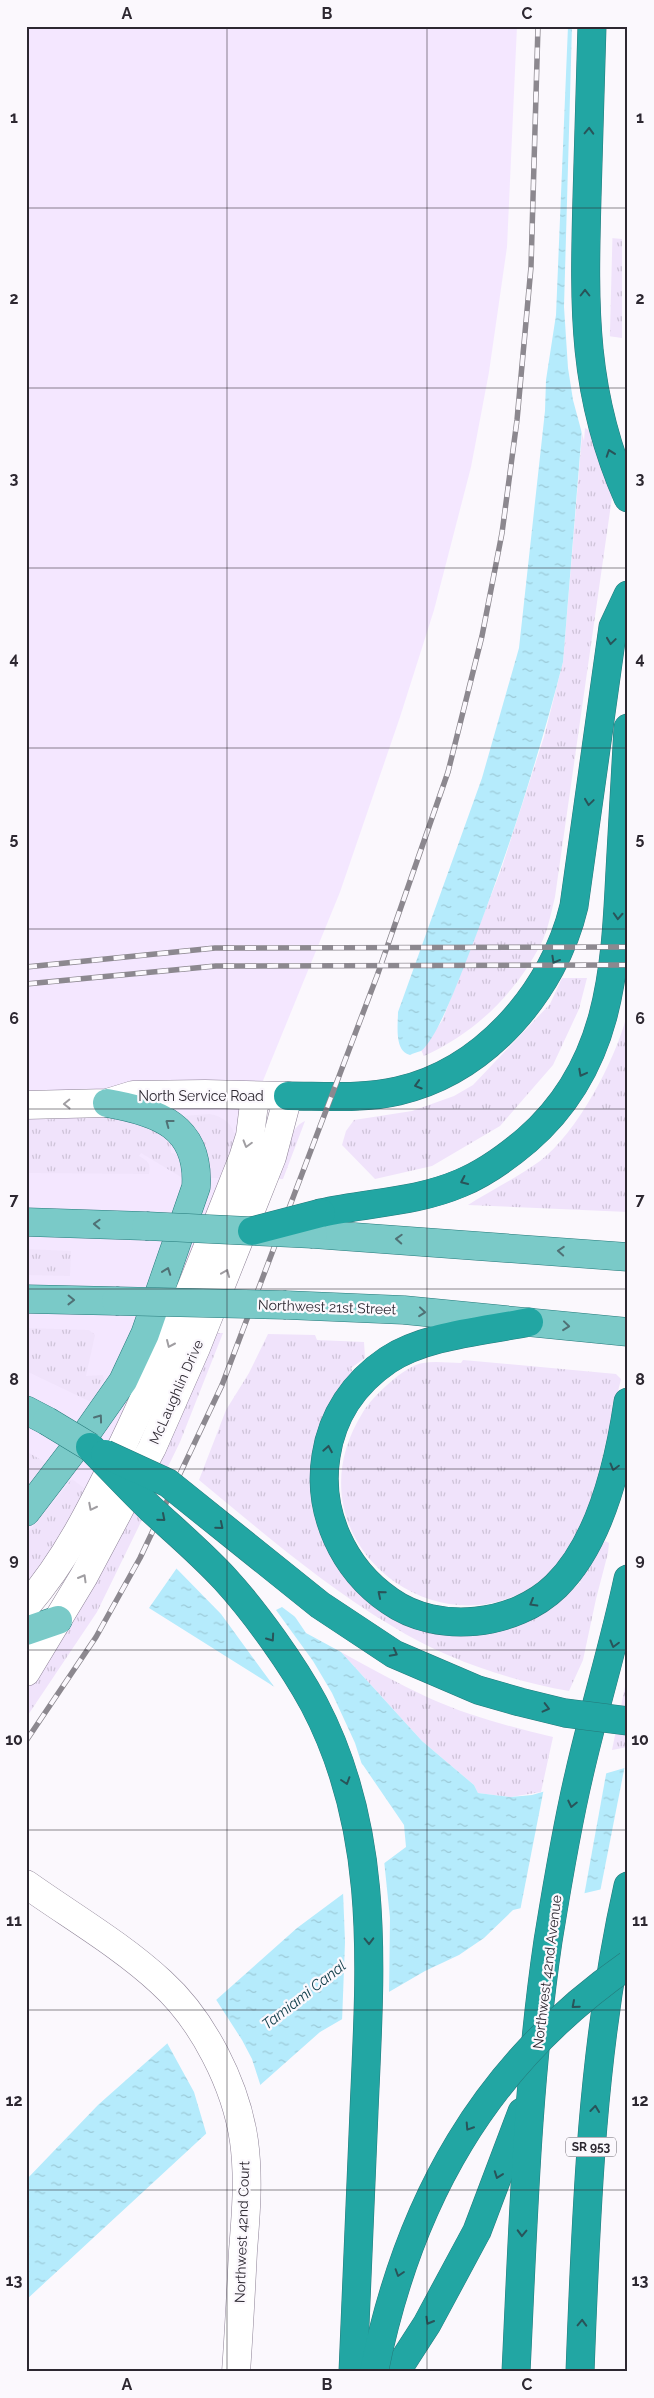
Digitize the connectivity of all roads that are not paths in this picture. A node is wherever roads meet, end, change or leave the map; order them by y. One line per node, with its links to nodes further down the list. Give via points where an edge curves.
1 (592, 26): 2 (highway, one-way to 1, via 608,449 587,348 585,282)
2 (628, 498)
3 (628, 595): 6 (highway, one-way to 6, via 613,627 574,906 561,948 538,987 489,1045 443,1076 384,1093)
4 (628, 728): 10 (highway, one-way to 10, via 611,984 600,1030 574,1087 533,1134 479,1174 440,1191 400,1202 351,1206)
5 (255, 1096): 6 (street, North Service Road); 7 (street, North Service Road, via 133,1095); 21 (street, McLaughlin Drive, one-way to 21, via 250,1136 243,1158 155,1378 84,1522 58,1565)
6 (288, 1096): 22 (street, McLaughlin Drive, one-way to 6, via 140,1471 177,1392 272,1157)
7 (108, 1103): 8 (street, North Service Road, one-way to 8); 19 (main road, one-way to 7, via 123,1381 145,1334 196,1187 197,1173 191,1150 174,1127 148,1111)
8 (26, 1105)
9 (26, 1222): 11 (main road, one-way to 9, bridge)
10 (317, 1223): 11 (highway, bridge); 12 (main road, one-way to 10)
11 (252, 1231)
12 (618, 1256)
13 (26, 1299): 14 (main road, Northwest 21st Street, one-way to 14, bridge, via 404,1310)
14 (529, 1322): 15 (main road, Northwest 21st Street, one-way to 15); 16 (highway, one-way to 14, via 620,1445 593,1531 578,1560 544,1596 506,1616 463,1622 423,1615 396,1605 381,1594 348,1558 328,1512 324,1490 326,1460 329,1440 342,1409 356,1388 372,1373 409,1349)
15 (616, 1331)
16 (628, 1402)
17 (36, 1416): 18 (main road, bridge)
18 (90, 1447): 25 (highway, one-way to 25, bridge, via 168,1483 312,1600 394,1654 478,1690 565,1713); 33 (highway, one-way to 33, bridge, via 207,1560 242,1599 314,1704 347,1784 364,1861 370,1953)
19 (26, 1512)
20 (628, 1579): 31 (highway, Northwest 42nd Avenue, one-way to 31, via 570,1814 548,1943)
21 (26, 1606)
22 (58, 1620): 23 (main road); 24 (street, McLaughlin Drive)
23 (26, 1631)
24 (26, 1672)
25 (628, 1721)
26 (26, 1884): 32 (street, Northwest 42nd Court, via 162,1982 191,2016 214,2053 240,2121 244,2141 247,2187)
27 (628, 1886): 28 (highway, SR 953)
28 (619, 1925): 30 (highway); 37 (highway, SR 953, one-way to 28, via 590,2155)
29 (628, 1965): 34 (highway, one-way to 34, bridge, via 570,2009 527,2053 487,2101 457,2146 433,2190 404,2258)
30 (628, 1988)
31 (534, 2080): 35 (highway, one-way to 35, via 477,2231 427,2324); 36 (highway, Northwest 42nd Avenue, one-way to 36, via 523,2214)
32 (236, 2372)
33 (354, 2372)
34 (374, 2372)
35 (396, 2372)
36 (516, 2372)
37 (580, 2372)

